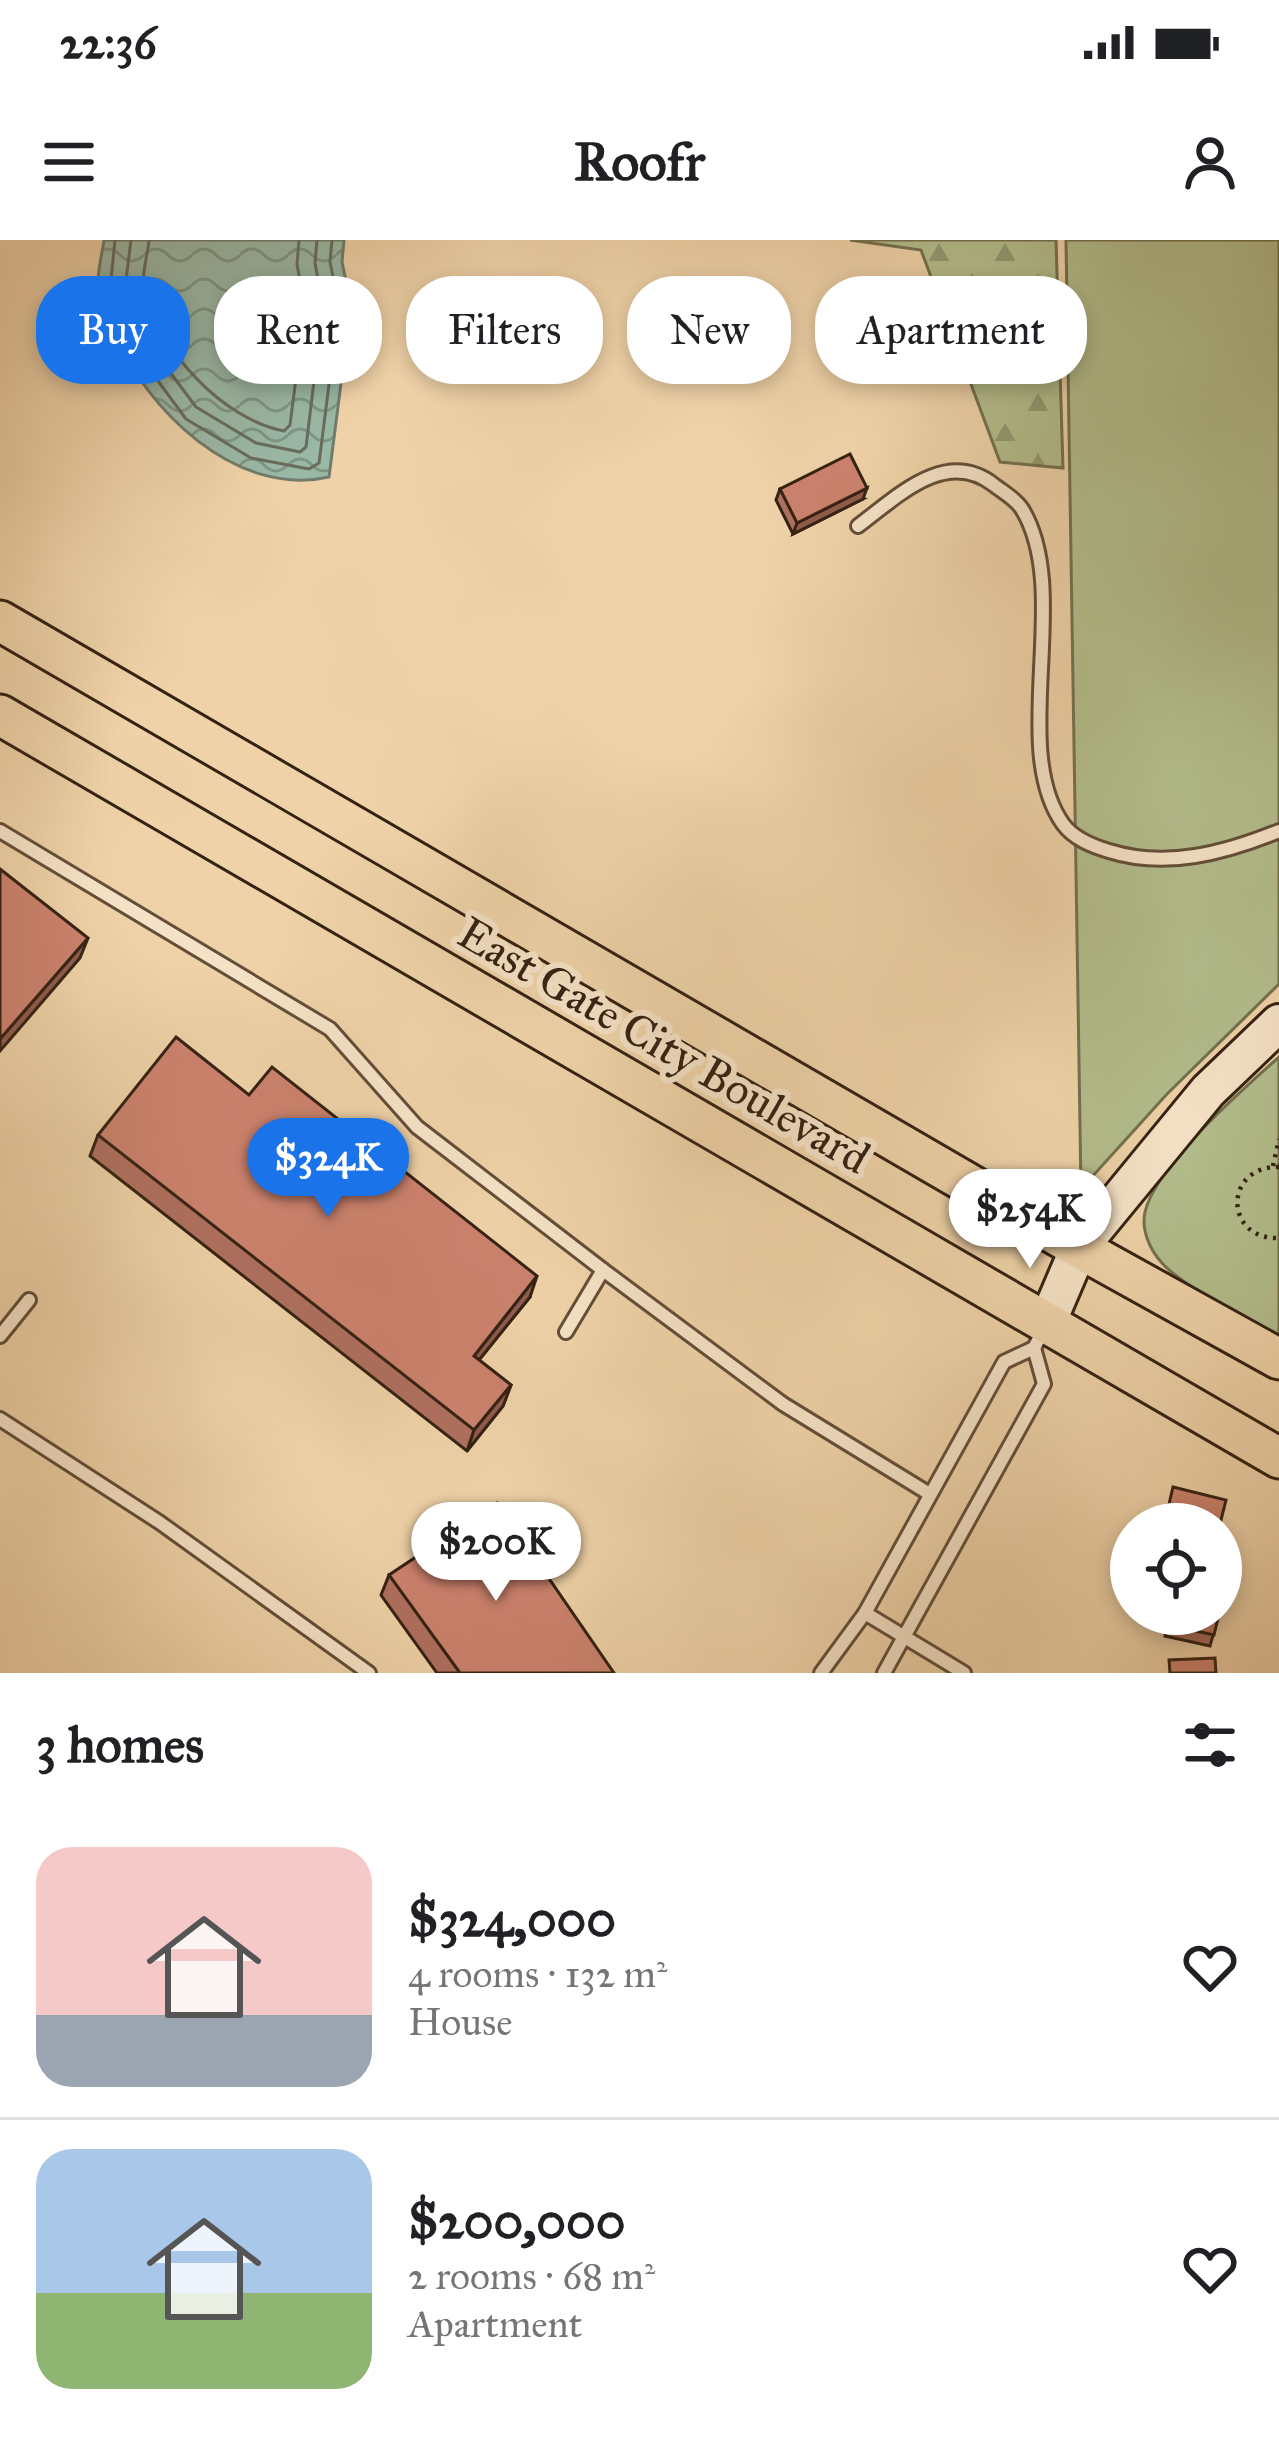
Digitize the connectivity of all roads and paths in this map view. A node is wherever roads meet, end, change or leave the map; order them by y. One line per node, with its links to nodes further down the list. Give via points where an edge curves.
1 (858, 526): 5 (lane, via 923,478 957,469 984,477 1020,505 1037,543 1042,584 1048,793 1064,826 1088,844 1167,860)
2 (0, 621): 10 (main road, East Gate City Boulevard)
3 (0, 715): 15 (main road, East Gate City Boulevard)
4 (0, 831): 11 (lane, via 330,1030 417,1127)
5 (1279, 831)
6 (1279, 1023): 10 (main road, via 1208,1091)
7 (1279, 1139): 8 (path)
8 (1276, 1167): 9 (path, via 1250,1174 1237,1207 1258,1236)
9 (1279, 1238)
10 (1079, 1248): 15 (main road); 16 (main road, East Gate City Boulevard)
11 (603, 1270): 13 (lane); 19 (lane, via 784,1404)
12 (29, 1300): 14 (lane)
13 (566, 1332)
14 (0, 1336)
15 (1040, 1336): 18 (main road, East Gate City Boulevard); 19 (lane, via 1004,1362); 21 (lane, via 1044,1384)
16 (1279, 1359)
17 (0, 1419): 22 (lane)
18 (1279, 1458)
19 (928, 1493): 20 (lane)
20 (865, 1612): 21 (lane); 23 (lane)
21 (906, 1638): 24 (lane); 25 (lane)
22 (370, 1673)
23 (821, 1673)
24 (884, 1673)
25 (964, 1673)

